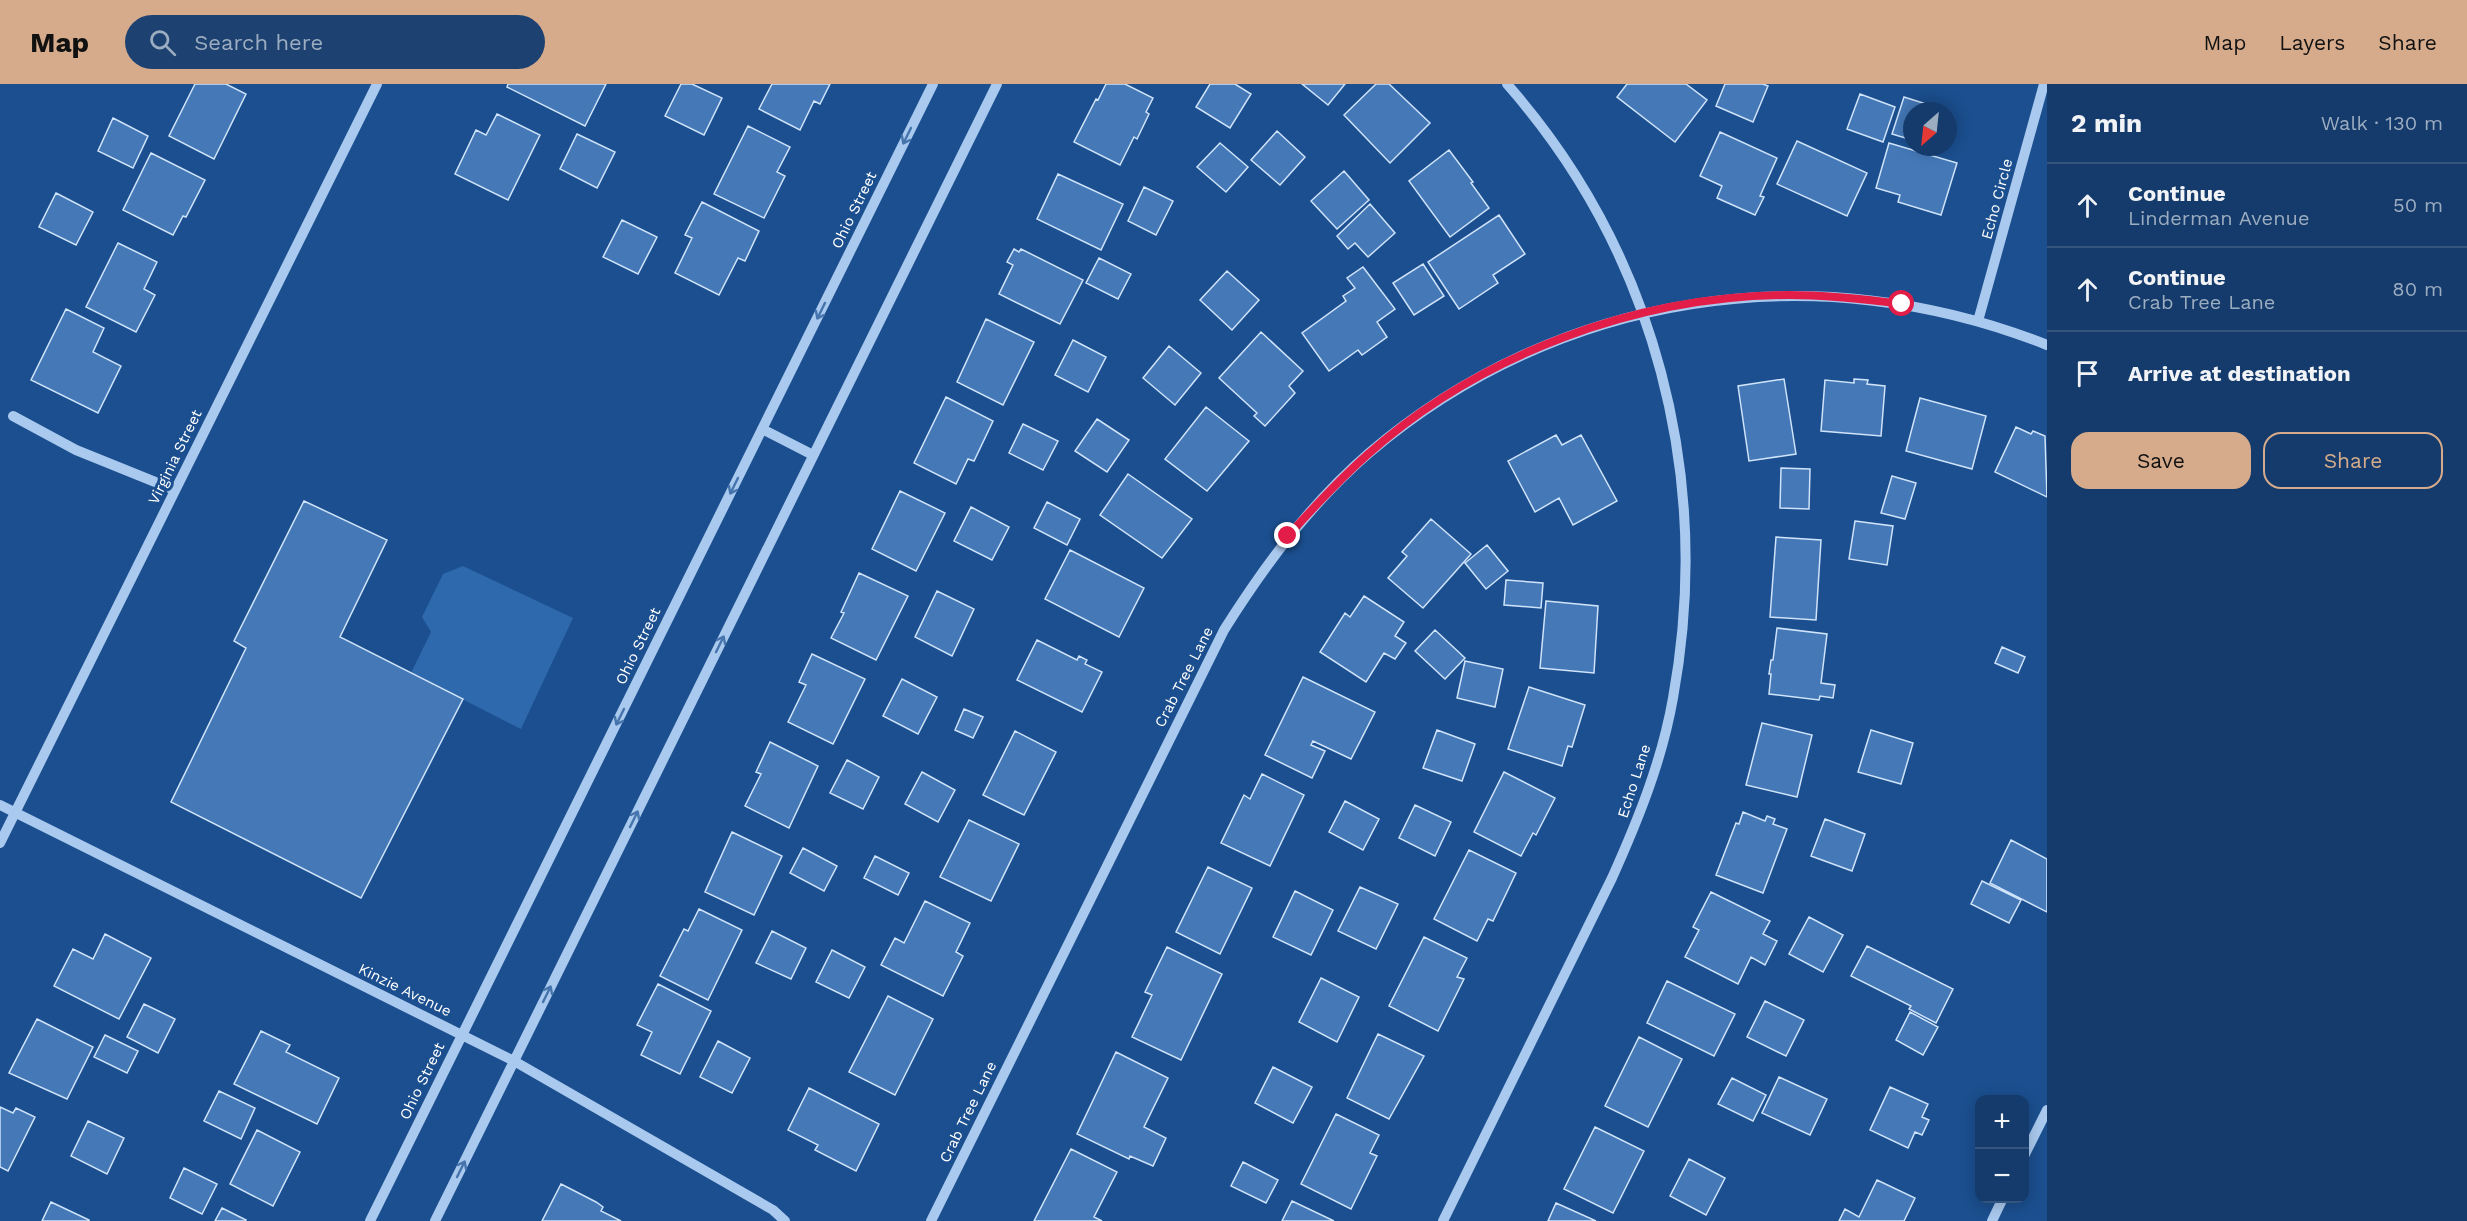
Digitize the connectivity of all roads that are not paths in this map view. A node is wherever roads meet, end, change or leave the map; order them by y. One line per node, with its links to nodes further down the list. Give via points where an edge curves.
1 (377, 84): 12 (street, Virginia Street)
2 (933, 84): 10 (street, Ohio Street, one-way to 10)
3 (997, 84): 11 (street)
4 (1507, 84): 6 (street, Echo Lane, via 1566,159 1598,213)
5 (2044, 84): 7 (street, Echo Circle)
6 (1643, 314): 7 (street, Crab Tree Lane, via 1730,298 1788,295 1902,304); 24 (street, Crab Tree Lane, via 1564,337 1461,387 1368,454 1288,536 1224,630); 25 (street, Echo Lane, via 1666,388 1685,513 1683,628 1673,700 1658,761 1634,830)
7 (1978, 321): 8 (street, Crab Tree Lane)
8 (2047, 345)
9 (13, 416): 12 (street, via 76,450)
10 (762, 429): 11 (street); 16 (street, Ohio Street, one-way to 16)
11 (813, 455): 17 (street, one-way to 11)
12 (175, 490): 14 (street, Virginia Street)
13 (0, 805): 14 (street, Kinzie Avenue)
14 (15, 812): 15 (street, Virginia Street); 16 (street, Kinzie Avenue)
15 (0, 843)
16 (462, 1035): 17 (street, Kinzie Avenue); 21 (street, Ohio Street)
17 (514, 1061): 22 (street, one-way to 17); 23 (street, Kinzie Avenue, via 773,1210)
18 (2047, 1110): 19 (street)
19 (2028, 1149)
20 (2001, 1203): 26 (street)
21 (370, 1221)
22 (435, 1221)
23 (785, 1221)
24 (931, 1221)
25 (1443, 1221)
26 (1992, 1221)

